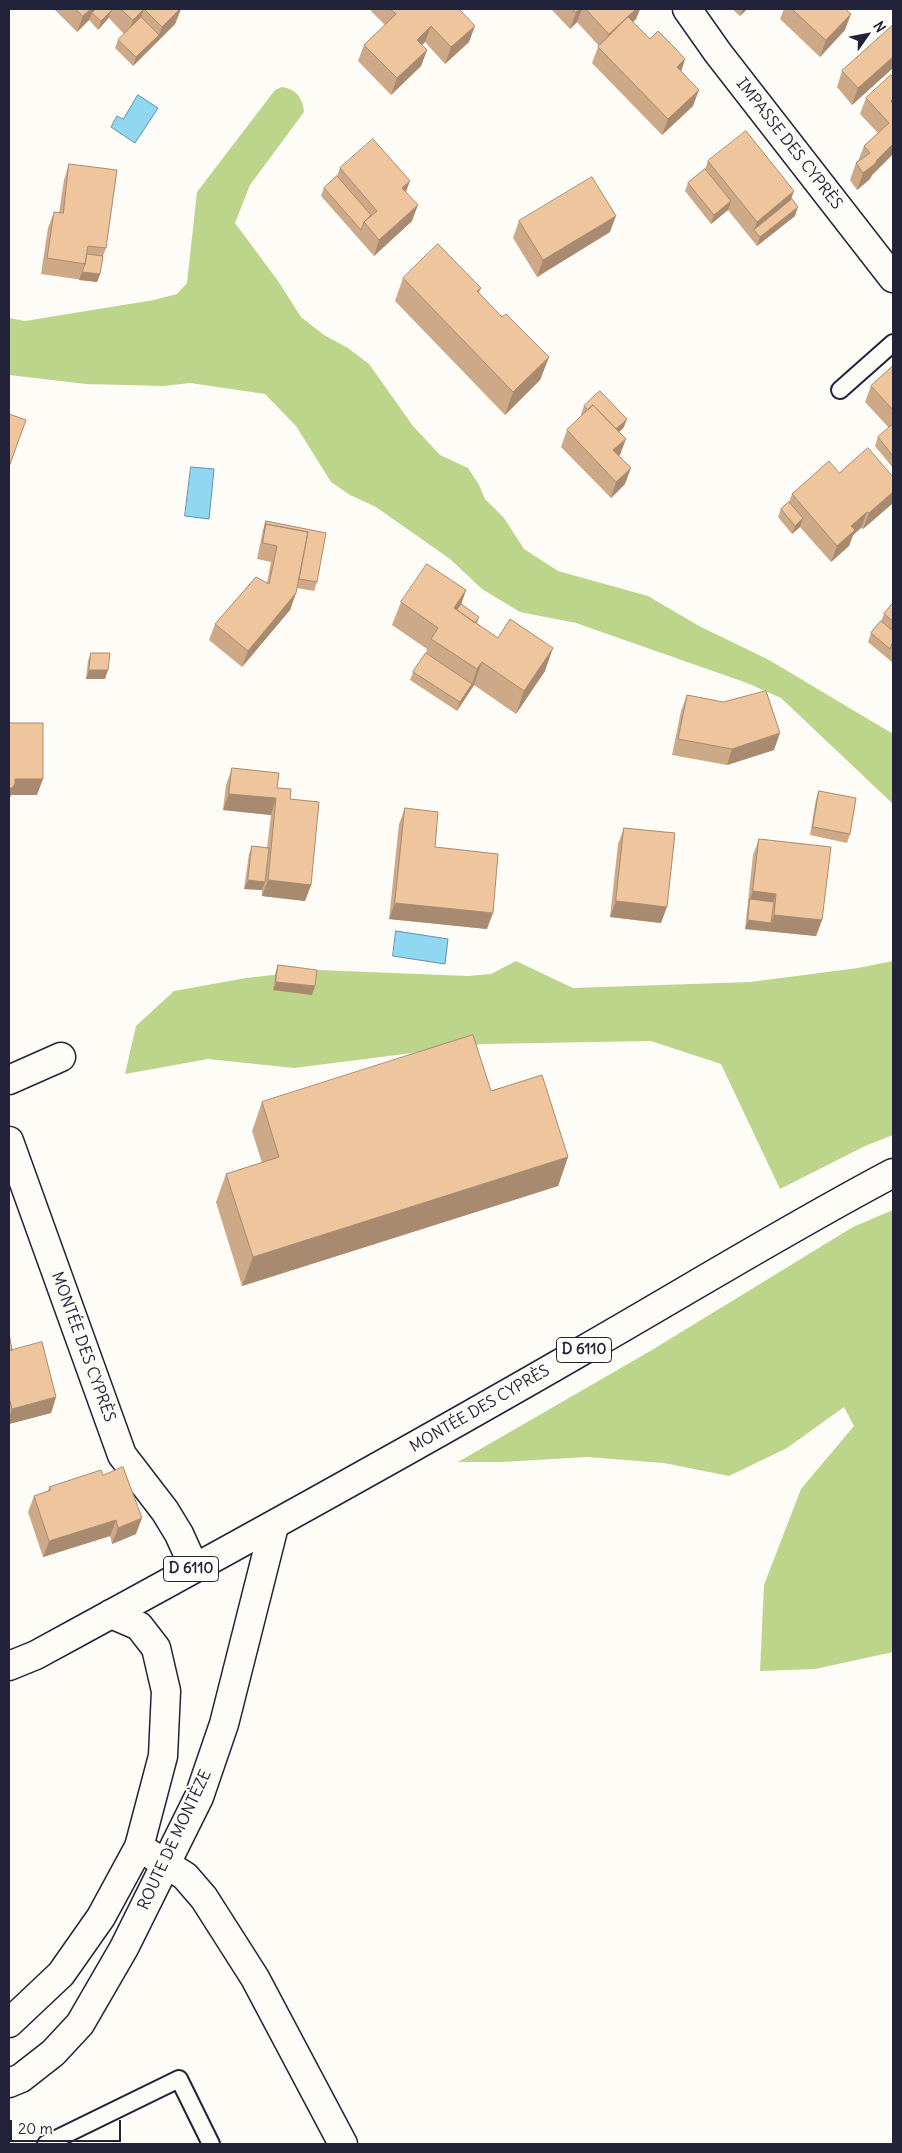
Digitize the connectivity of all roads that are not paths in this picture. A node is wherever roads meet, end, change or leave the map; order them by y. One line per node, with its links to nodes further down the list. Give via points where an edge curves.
1 (686, 9): 2 (street, IMPASSE DES CYPRÈS)
2 (893, 278)
3 (893, 343): 4 (lane)
4 (840, 390)
5 (62, 1057): 6 (street)
6 (9, 1080)
7 (9, 1141): 10 (street, MONTÉE DES CYPRÈS, via 122,1455 165,1511)
8 (893, 1173): 9 (street, MONTÉE DES CYPRÈS / D 6110, via 814,1215)
9 (274, 1526): 10 (street, MONTÉE DES CYPRÈS / D 6110); 14 (street, ROUTE DE MONTÈZE, via 224,1724 199,1797)
10 (194, 1567): 11 (street, MONTÉE DES CYPRÈS / D 6110)
11 (111, 1614): 12 (street, MONTÉE DES CYPRÈS / D 6110); 13 (street, ROUTE DE MONTÈZE, via 139,1626 156,1648 166,1691 163,1756)
12 (9, 1666)
13 (139, 1847): 14 (street); 15 (street, ROUTE DE MONTÈZE, via 101,1917 61,1974)
14 (167, 1864): 16 (street, ROUTE DE MONTÈZE, via 80,2024 53,2054); 19 (street, via 185,1876 204,1898 255,1978)
15 (9, 2023)
16 (9, 2083)
17 (46, 2144): 18 (lane, via 179,2079)
18 (211, 2144)
19 (343, 2144)

